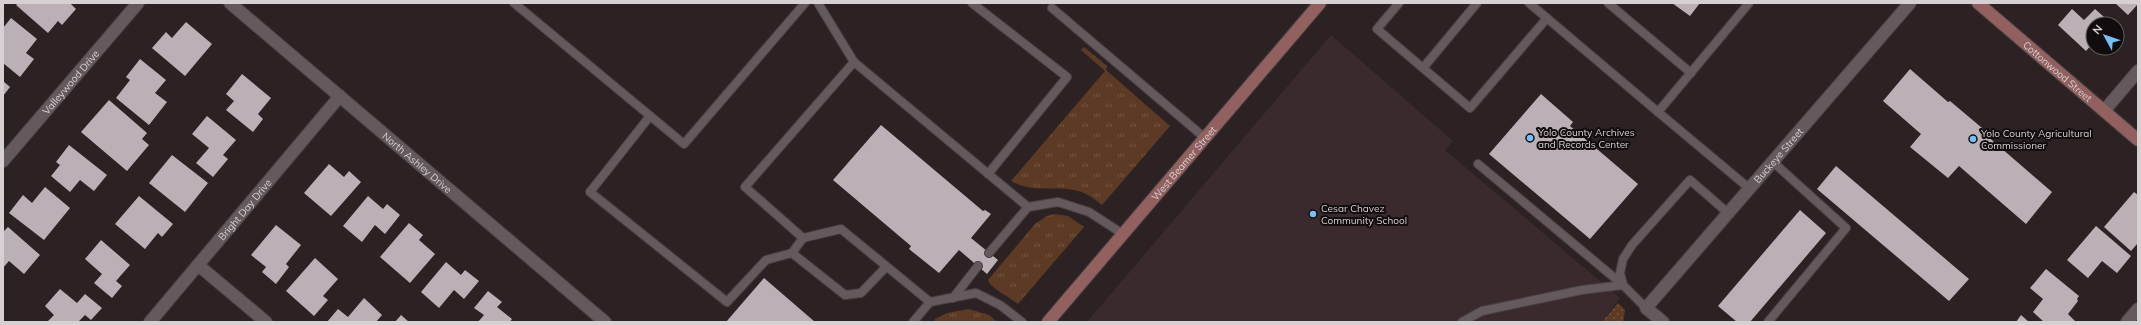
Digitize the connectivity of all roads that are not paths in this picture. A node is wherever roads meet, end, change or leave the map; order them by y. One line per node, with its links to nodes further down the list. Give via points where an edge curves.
1 (138, 3): 27 (street, Valleywood Drive)
2 (230, 3): 21 (street, North Ashley Drive)
3 (514, 3): 24 (lane)
4 (805, 3): 24 (lane, via 684,144)
5 (818, 3): 17 (lane)
6 (972, 3): 30 (lane, via 1067,77)
7 (1320, 3): 25 (street, West Beamer Street)
8 (1399, 3): 18 (lane, via 1377,29)
9 (1477, 3): 18 (lane)
10 (1529, 3): 16 (lane)
11 (1608, 3): 20 (lane)
12 (1749, 3): 20 (lane)
13 (1910, 3): 28 (street, Buckeye Street)
14 (1978, 3): 22 (street, Cottonwood Street)
15 (1052, 8): 25 (lane)
16 (1547, 18): 18 (lane, via 1470,108); 23 (lane)
17 (854, 62): 30 (lane); 35 (lane, via 745,187)
18 (1423, 68)
19 (2138, 71): 22 (street)
20 (1690, 73): 23 (lane)
21 (340, 96): 38 (street, Bright Day Drive); 48 (street, North Ashley Drive)
22 (2104, 111): 26 (street, Cottonwood Street)
23 (1658, 112): 31 (lane)
24 (650, 116): 36 (lane, via 590,192 727,302 766,260)
25 (1205, 138): 34 (street, West Beamer Street)
26 (2138, 140)
27 (3, 161)
28 (1773, 162): 31 (street, Buckeye Street); 54 (lane, via 1846,228)
29 (1478, 164): 41 (lane)
30 (988, 174): 32 (lane)
31 (1750, 188): 33 (street, Buckeye Street)
32 (1028, 207): 34 (lane, via 1058,202 1089,212); 37 (lane)
33 (1728, 213): 41 (lane, via 1690,180 1632,245 1623,259 1620,273); 44 (street, Buckeye Street)
34 (1122, 234): 51 (street, West Beamer Street)
35 (803, 238): 36 (lane); 39 (lane, via 841,229)
36 (792, 253): 39 (lane, via 845,295 861,293)
37 (989, 253)
38 (198, 265): 46 (street, Bright Day Drive); 47 (street)
39 (886, 266): 43 (lane)
40 (978, 266): 42 (lane)
41 (1624, 285): 44 (lane); 52 (lane, via 1582,290 1482,311)
42 (953, 298): 43 (lane); 50 (lane, via 976,293 1000,305)
43 (930, 302): 49 (lane)
44 (1646, 308): 53 (street)
45 (2138, 309): 55 (street)
46 (150, 322)
47 (266, 322)
48 (606, 322)
49 (913, 322)
50 (1022, 322)
51 (1048, 322)
52 (1462, 322)
53 (1663, 322)
54 (1768, 322)
55 (2127, 322)

